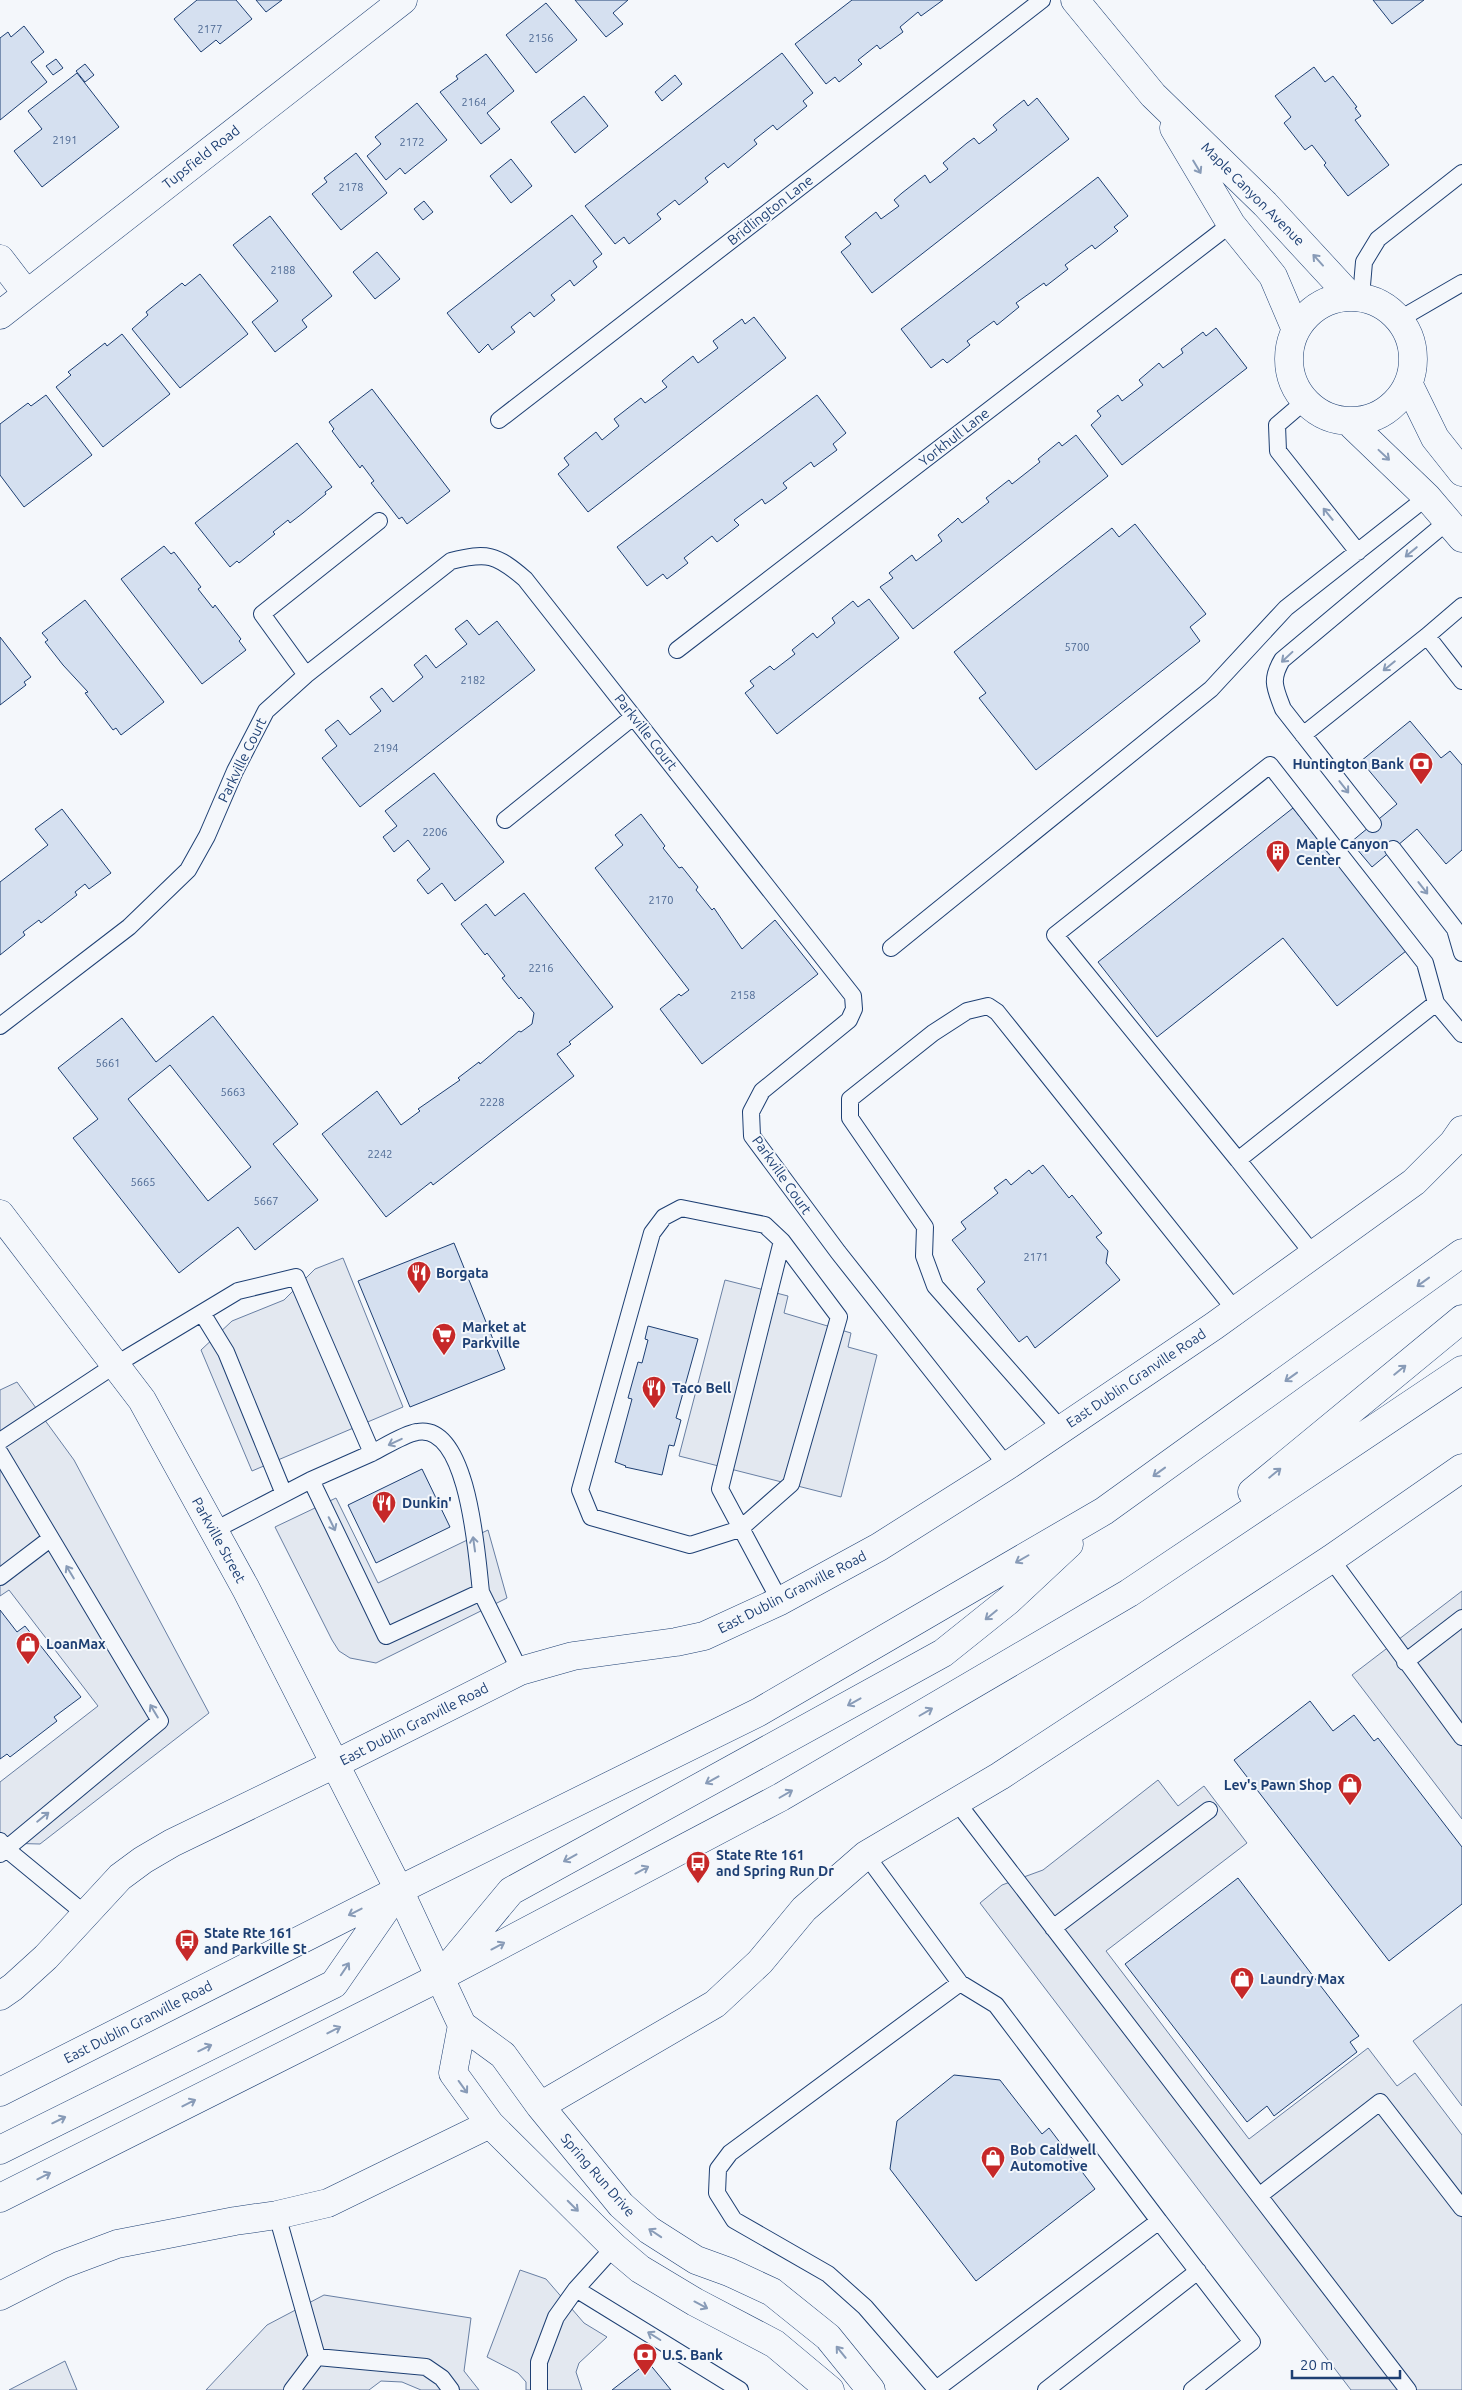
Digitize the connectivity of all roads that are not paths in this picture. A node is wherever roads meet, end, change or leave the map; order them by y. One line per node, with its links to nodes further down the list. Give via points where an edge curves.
1 (403, 0): 9 (street, Tupsfield Road)
2 (1042, 0): 16 (lane, Bridlington Lane)
3 (1075, 0): 4 (street, Maple Canyon Avenue)
4 (1153, 95): 6 (street, Maple Canyon Avenue, one-way to 6); 10 (street, Maple Canyon Avenue, one-way to 4)
5 (1462, 173): 10 (lane, via 1378,239 1364,262)
6 (1231, 224): 13 (street, Maple Canyon Avenue, via 1273,276); 25 (lane, Yorkhull Lane)
7 (0, 259): 9 (street)
8 (1462, 283): 12 (lane)
9 (26, 293): 11 (street, Tupsfield Road)
10 (1355, 297): 12 (street, via 1376,301); 13 (street, via 1321,304 1306,315)
11 (0, 315)
12 (1400, 319): 14 (street, via 1414,351 1414,368)
13 (1296, 330): 15 (street, via 1290,348 1289,367 1294,385)
14 (1408, 385): 17 (street, via 1399,401 1384,412 1367,420); 18 (street, via 1435,438)
15 (1304, 401): 17 (street, via 1332,419); 22 (lane, one-way to 15, via 1278,451 1276,425)
16 (499, 420)
17 (1349, 422): 19 (street, one-way to 19)
18 (1462, 472)
19 (1427, 497): 21 (street); 22 (lane)
20 (379, 521): 26 (lane, via 262,614)
21 (1455, 529): 29 (lane, one-way to 29, via 1282,660 1274,672 1275,688 1283,709)
22 (1358, 552): 34 (lane, via 1286,608 1211,689)
23 (1462, 606): 24 (lane)
24 (1427, 636): 27 (lane); 29 (lane, one-way to 29)
25 (677, 650)
26 (306, 675): 28 (lane, Parkville Court, via 451,561 478,555 504,561 525,579); 37 (lane, Parkville Court, via 266,711 208,836 188,870 129,926)
27 (1462, 681)
28 (633, 717): 30 (lane); 54 (lane, Parkville Court, via 853,996 854,1009 849,1020 762,1091 752,1112 752,1136 838,1252)
29 (1303, 734): 31 (lane, one-way to 31)
30 (505, 820)
31 (1373, 824)
32 (1393, 849): 33 (lane, one-way to 33)
33 (1458, 926): 35 (lane)
34 (891, 948)
35 (1462, 953)
36 (1436, 1003): 38 (lane); 40 (lane); 40 (lane, via 1425,964 1270,765 1055,935)
37 (0, 1026)
38 (1462, 1034)
39 (1462, 1130): 44 (street, East Dublin Granville Road, via 1414,1182)
40 (1238, 1160): 44 (lane)
41 (0, 1214): 48 (street, Parkville Street)
42 (782, 1241): 59 (lane, via 720,1489); 59 (lane, via 839,1317 791,1484); 59 (lane, via 765,1225 756,1223 681,1208 664,1217 652,1233 580,1490 591,1516 690,1545)
43 (1462, 1252): 58 (street, East Dublin Granville Road, one-way to 58)
44 (1313, 1254): 45 (street, East Dublin Granville Road)
45 (1235, 1310): 50 (street, East Dublin Granville Road); 50 (lane, via 997,1012 988,1006 967,1011 933,1033 850,1099 850,1118 925,1227 924,1256 935,1286)
46 (202, 1313): 48 (lane); 53 (lane, via 238,1291 296,1277); 57 (lane, via 226,1352)
47 (1462, 1319): 65 (street, one-way to 47)
48 (115, 1365): 51 (lane); 60 (street, Parkville Street, via 142,1400)
49 (1462, 1370): 65 (street)
50 (1061, 1429): 54 (street, East Dublin Granville Road)
51 (0, 1441)
52 (0, 1453): 61 (lane)
53 (372, 1453): 56 (lane); 64 (lane, one-way to 53, via 468,1494 448,1446 438,1435 417,1431)
54 (1007, 1466): 66 (street, East Dublin Granville Road, via 879,1547)
55 (1462, 1468): 62 (street)
56 (311, 1480): 57 (lane); 64 (lane, one-way to 64, via 386,1636)
57 (284, 1494): 60 (lane)
58 (1104, 1511): 76 (street, East Dublin Granville Road, one-way to 76, via 760,1712); 79 (street, one-way to 79, via 1008,1601 943,1653 510,1891)
59 (740, 1529): 66 (lane)
60 (213, 1531): 71 (street, Parkville Street)
61 (50, 1539): 63 (lane); 74 (lane, one-way to 61, via 160,1722)
62 (1331, 1559): 68 (lane); 72 (street, via 1000,1776)
63 (0, 1577)
64 (481, 1592): 69 (lane)
65 (1129, 1593): 79 (street, one-way to 65, via 781,1797)
66 (780, 1601): 69 (street, East Dublin Granville Road, via 704,1636 573,1656)
67 (1462, 1618): 68 (lane)
68 (1405, 1662): 70 (lane)
69 (520, 1671): 71 (street, East Dublin Granville Road)
70 (1462, 1737)
71 (335, 1764): 76 (street, Parkville Street); 77 (street, East Dublin Granville Road, via 143,1860 120,1877)
72 (956, 1801): 75 (street); 78 (lane)
73 (1209, 1810): 78 (lane)
74 (2, 1847): 77 (lane)
75 (866, 1856): 80 (lane); 84 (street, via 804,1909 760,1962 715,2004)
76 (399, 1890): 79 (street, Spring Run Drive); 83 (street, East Dublin Granville Road, one-way to 83); 86 (street, one-way to 76, via 334,1984)
77 (84, 1913): 81 (street, East Dublin Granville Road, via 46,1957)
78 (1054, 1928): 87 (lane)
79 (440, 1977): 82 (street, Spring Run Drive); 88 (street, one-way to 79)
80 (960, 1983): 91 (lane, via 996,2005); 103 (lane, via 730,2153 718,2169 717,2193 734,2220 828,2274 865,2307)
81 (0, 1996)
82 (462, 2025): 84 (street, Spring Run Drive, via 503,2055); 85 (street, one-way to 85, via 453,2073)
83 (0, 2092)
84 (540, 2106): 102 (street, Spring Run Drive, one-way to 84, via 828,2337 772,2292 696,2260 649,2230 621,2205)
85 (490, 2124): 90 (street, via 328,2203); 92 (street, one-way to 92)
86 (0, 2150)
87 (1259, 2196): 89 (lane, via 1380,2102); 106 (lane)
88 (0, 2198)
89 (1462, 2208)
90 (277, 2215): 95 (street, via 117,2244 61,2265); 96 (lane)
91 (1159, 2221): 93 (lane); 103 (lane)
92 (614, 2247): 94 (lane); 101 (street, one-way to 101, via 640,2268 695,2302 775,2344)
93 (1198, 2271): 104 (lane); 105 (lane, via 1252,2342)
94 (576, 2288): 99 (lane, via 556,2317 540,2362); 100 (lane, one-way to 94)
95 (0, 2296)
96 (317, 2357): 97 (lane); 98 (lane, via 426,2367 442,2378)
97 (292, 2390)
98 (451, 2390)
99 (539, 2390)
100 (740, 2390)
101 (830, 2390)
102 (871, 2390)
103 (936, 2390)
104 (1046, 2390)
105 (1192, 2390)
106 (1408, 2390)

